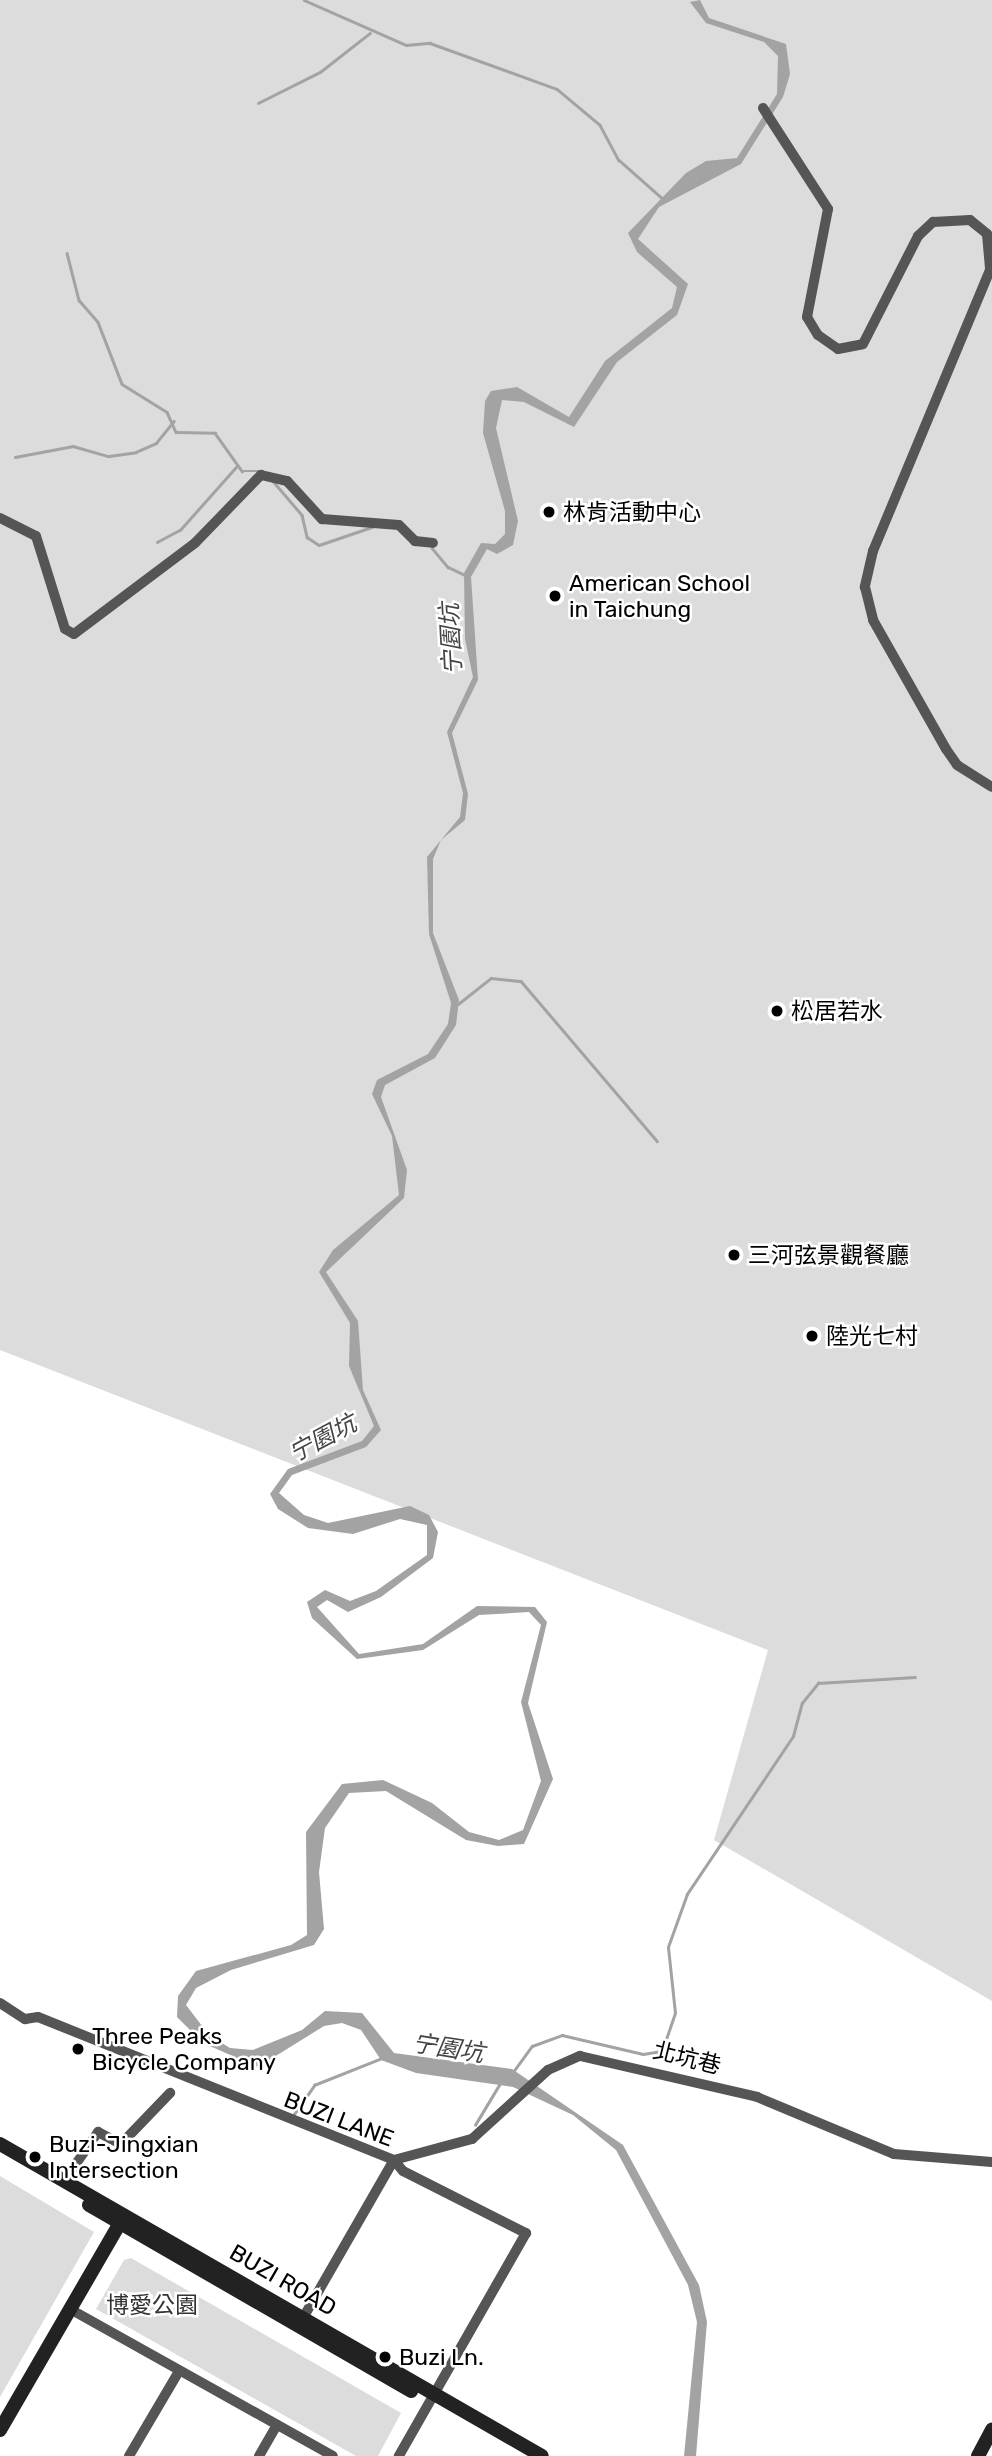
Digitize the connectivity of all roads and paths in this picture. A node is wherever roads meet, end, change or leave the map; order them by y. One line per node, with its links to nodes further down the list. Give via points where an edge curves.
1 (763, 108): 4 (street, via 828,209 807,317 818,335 838,349 863,344 918,236 933,222 970,220 987,234 990,270 873,551 865,587 873,620 946,749 957,765)
2 (0, 518): 3 (street, via 36,536 65,629 74,634 195,543 261,475 287,481 322,519 399,525 415,541)
3 (433, 543)
4 (992, 787)
5 (0, 2003): 9 (street, BUZI LANE, via 25,2019 38,2017)
6 (170, 2093): 11 (street, via 121,2144 98,2132)
7 (0, 2144): 11 (main road, BUZI ROAD)
8 (0, 2154): 12 (main road, BUZI ROAD)
9 (394, 2160): 10 (street, 北坑巷, via 472,2139 548,2070 580,2056 757,2097 894,2154); 14 (street); 16 (street, BUZI LANE, via 403,2171 526,2233)
10 (992, 2162)
11 (64, 2181): 12 (main road, BUZI ROAD)
12 (122, 2219): 13 (main road); 14 (main road, BUZI ROAD)
13 (70, 2309): 15 (street); 18 (main road)
14 (300, 2322): 16 (main road, BUZI ROAD)
15 (179, 2371): 17 (street); 20 (street)
16 (433, 2398): 23 (street); 24 (main road, BUZI ROAD); 25 (main road, BUZI ROAD)
17 (277, 2425): 21 (street); 22 (street)
18 (0, 2430)
19 (992, 2430): 26 (main road)
20 (130, 2456)
21 (259, 2456)
22 (333, 2456)
23 (399, 2456)
24 (523, 2456)
25 (542, 2456)
26 (978, 2456)

